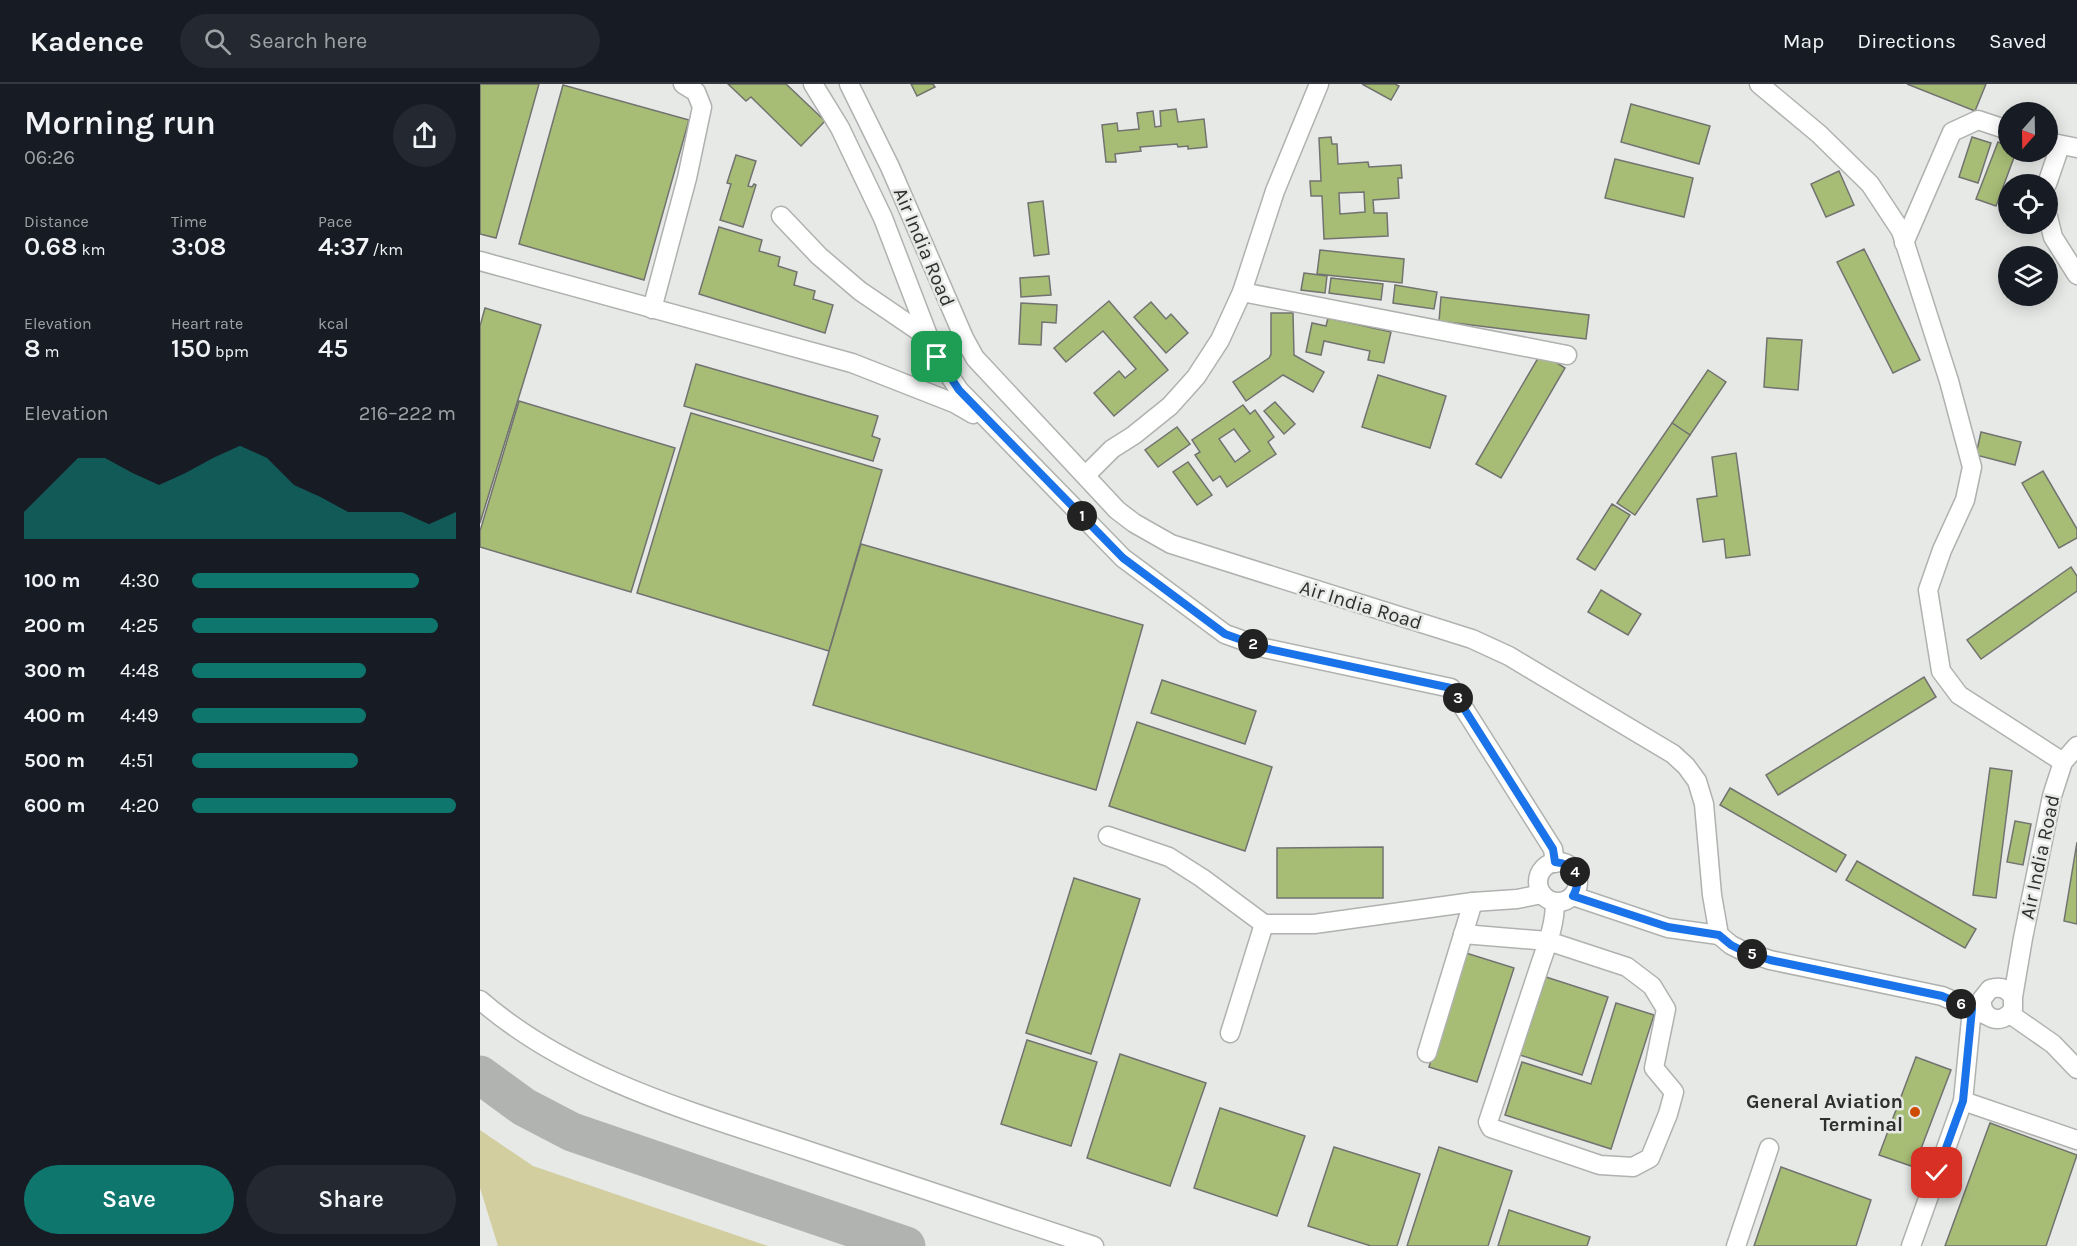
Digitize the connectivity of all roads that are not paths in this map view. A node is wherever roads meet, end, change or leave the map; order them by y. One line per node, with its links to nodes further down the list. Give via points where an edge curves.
1 (683, 84): 15 (street, via 696,92 702,107)
2 (813, 84): 16 (street, via 840,128 883,218)
3 (849, 84): 19 (street, Air India Road, via 975,358)
4 (1319, 84): 14 (street, via 1275,191)
5 (1759, 84): 11 (street, via 1819,134 1870,184 1901,231)
6 (1998, 127): 11 (street, via 1978,120 1952,132)
7 (2062, 146): 8 (street)
8 (2051, 174)
9 (781, 216): 16 (street, via 860,291)
10 (2053, 234): 13 (street)
11 (1904, 243): 21 (street, via 1972,466 1965,500 1928,590 1941,671 1959,695)
12 (480, 261): 15 (street)
13 (2077, 275)
14 (1242, 292): 17 (street); 19 (street, via 1221,340 1196,377 1170,406 1112,449)
15 (652, 309): 18 (street, via 852,363 954,403)
16 (929, 338): 18 (street, via 959,390)
17 (1567, 355)
18 (993, 425): 23 (street, via 1123,558 1225,634 1264,648 1451,688 1553,849)
19 (1086, 475): 29 (street, Air India Road, via 1117,510 1171,544 1472,639 1509,656 1673,754 1697,781 1704,804)
20 (2077, 746): 21 (street, Air India Road)
21 (2063, 762): 30 (street, Air India Road, via 2052,796)
22 (1108, 836): 27 (street, via 1168,858)
23 (1555, 862): 24 (street, via 1569,866 1576,874); 25 (street, via 1539,875 1538,886)
24 (1573, 896): 25 (street, via 1564,902); 29 (street, via 1668,927)
25 (1549, 898): 26 (street); 31 (street, via 1556,921)
26 (1473, 902): 27 (street, via 1314,924); 28 (street)
27 (1264, 924): 37 (street)
28 (1463, 934): 31 (street); 38 (street)
29 (1719, 935): 33 (street, via 1743,951 1770,960)
30 (2023, 938): 32 (street, Air India Road); 35 (street, Air India Road)
31 (1548, 941): 31 (street, via 1488,1122 1491,1128 1600,1165 1633,1167 1650,1158 1674,1092 1654,1068 1666,1009 1652,986 1627,967)
32 (1993, 988): 33 (street); 35 (street, via 2006,989); 36 (street, Air India Road, via 1982,999)
33 (1942, 996): 36 (street)
34 (480, 1000): 43 (street, via 544,1046 610,1081 694,1113)
35 (2011, 1006): 36 (street, via 2001,1019); 39 (street)
36 (1979, 1012): 40 (street)
37 (1230, 1033)
38 (1427, 1053)
39 (2077, 1069)
40 (1963, 1101): 41 (street); 45 (street)
41 (2077, 1140)
42 (1769, 1148): 44 (street)
43 (1094, 1246)
44 (1736, 1246)
45 (1911, 1246)

